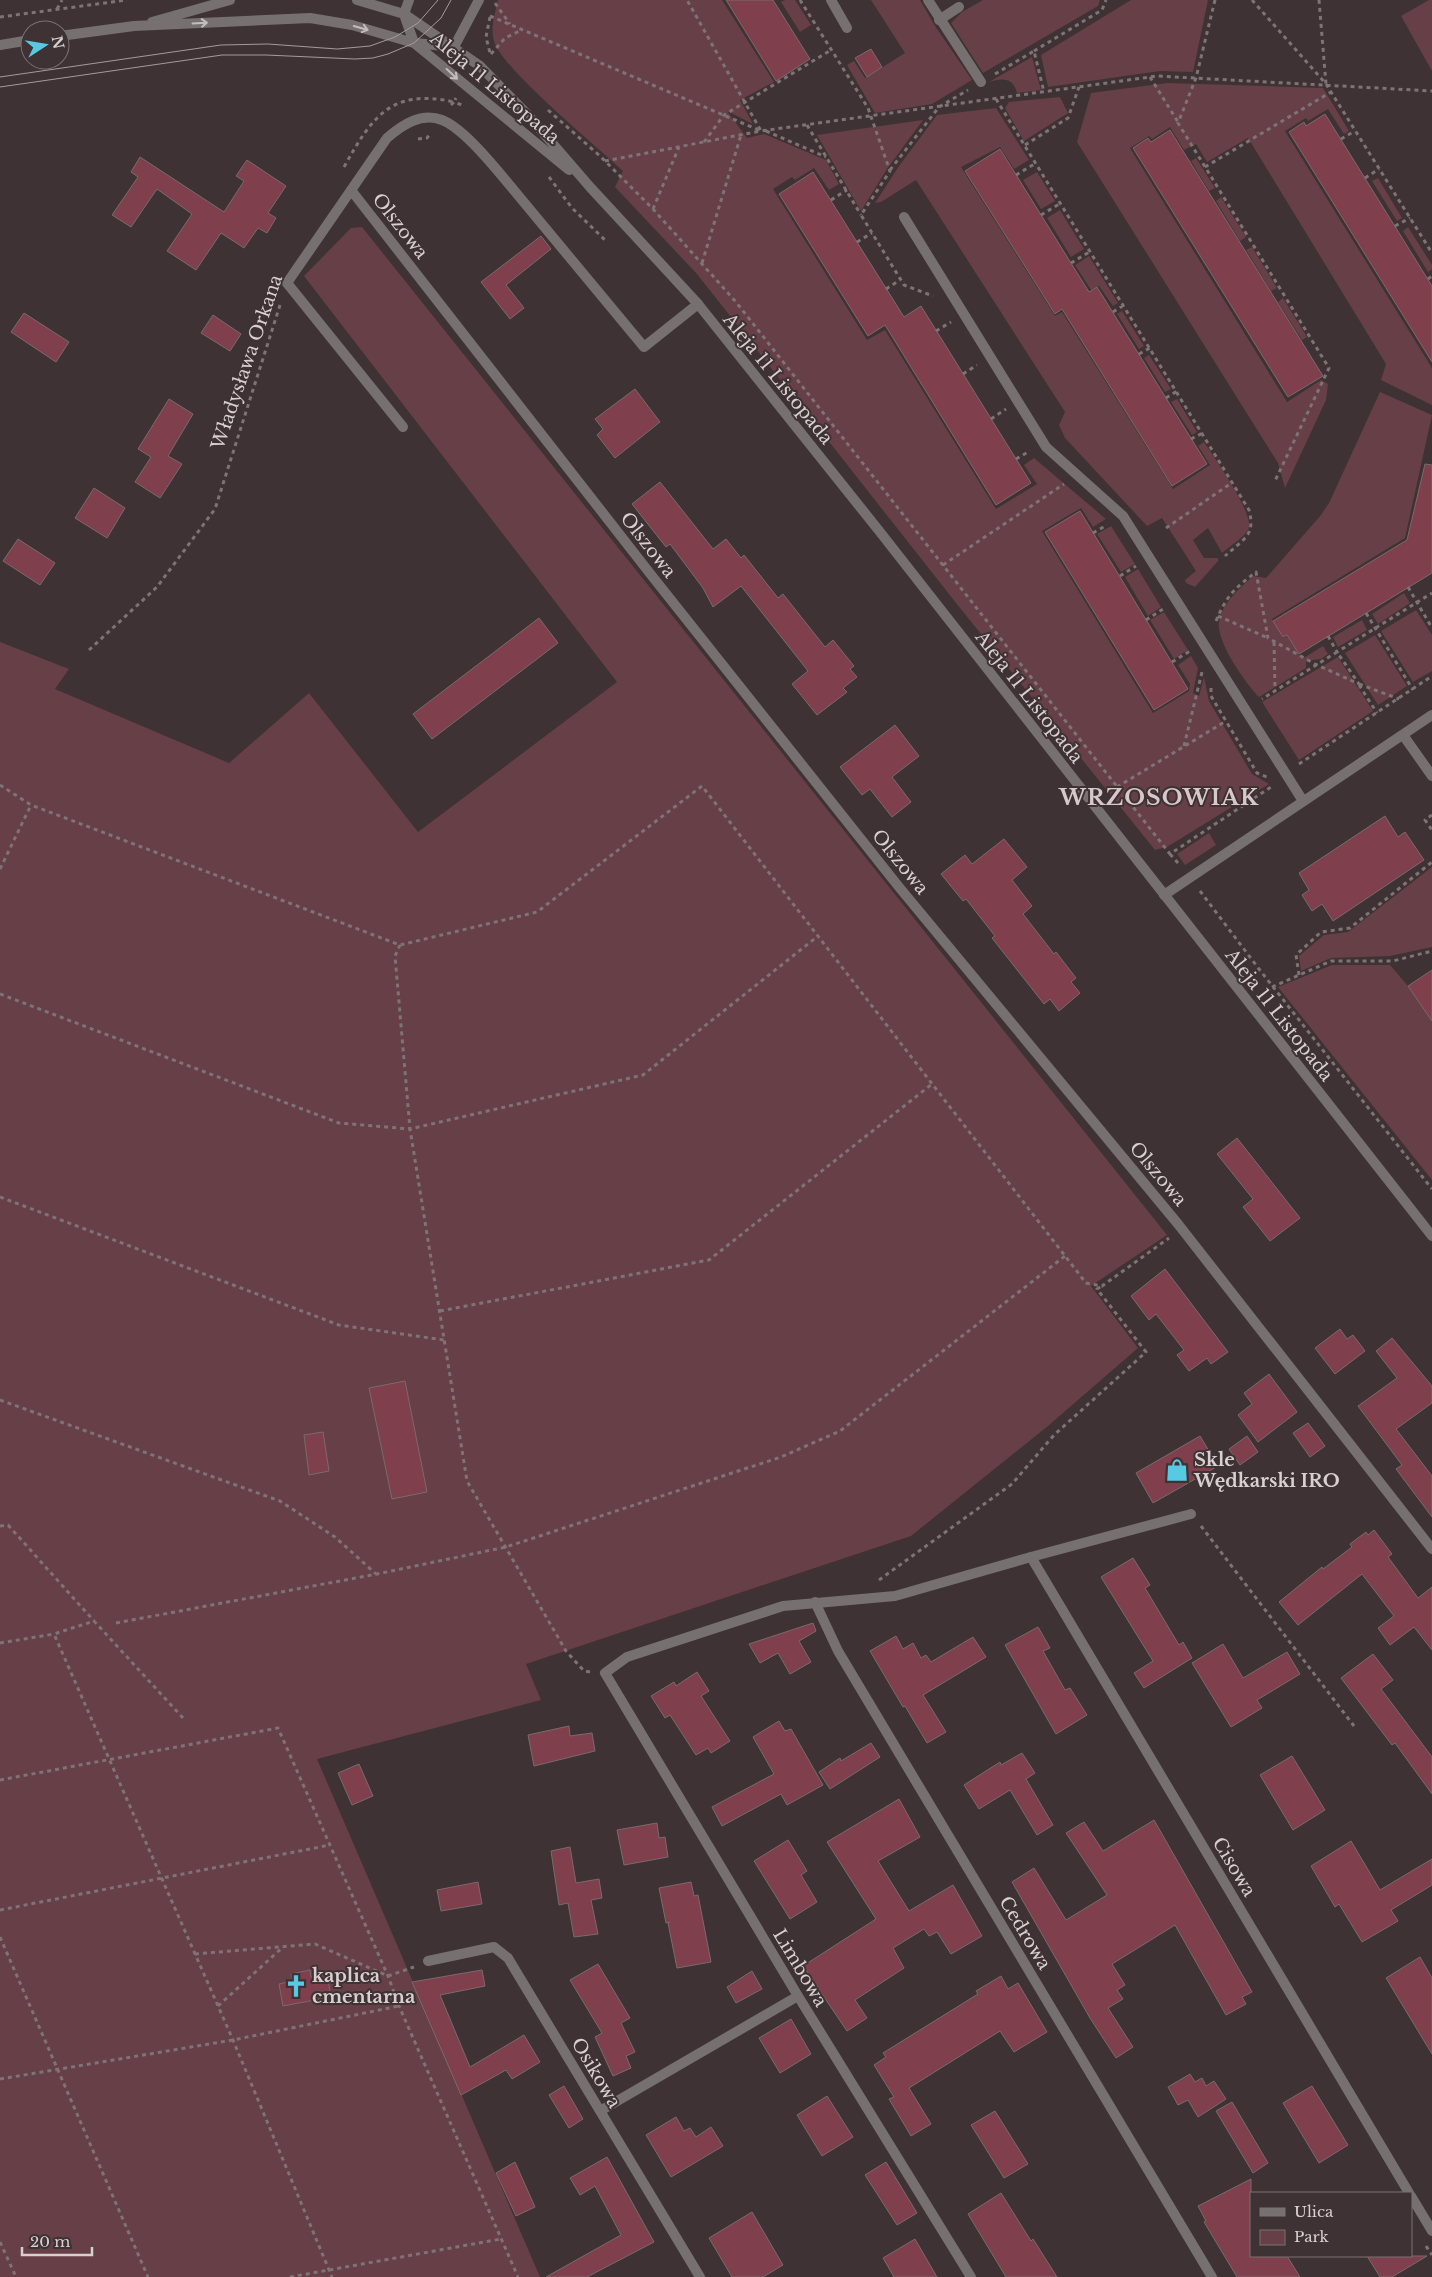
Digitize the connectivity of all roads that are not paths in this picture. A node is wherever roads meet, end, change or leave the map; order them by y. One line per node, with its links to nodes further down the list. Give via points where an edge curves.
1 (230, 0): 10 (street, Aleja 11 Listopada)
2 (357, 0): 8 (street, Aleja 11 Listopada)
3 (409, 0): 8 (street)
4 (479, 0): 16 (street)
5 (830, 0): 11 (street)
6 (928, 0): 9 (street)
7 (959, 7): 9 (street)
8 (404, 14): 14 (street); 16 (street, Aleja 11 Listopada)
9 (939, 20): 17 (street)
10 (134, 26): 12 (street, Aleja 11 Listopada); 14 (street, Aleja 11 Listopada, one-way to 14, via 310,18 352,25)
11 (846, 28)
12 (70, 35)
13 (20, 41): 15 (street)
14 (414, 43): 16 (street); 18 (street, Aleja 11 Listopada, one-way to 18)
15 (0, 44)
16 (454, 47): 18 (street, Aleja 11 Listopada, via 480,66 507,93)
17 (981, 82)
18 (590, 187): 21 (street, Aleja 11 Listopada)
19 (351, 190): 21 (street, Władysława Orkana, via 387,138 402,124 440,119 452,125 488,160 644,347); 22 (street, Władysława Orkana, via 287,283); 30 (street, Olszowa, via 899,887 1182,1229)
20 (904, 217): 26 (street, via 1046,447 1123,516)
21 (698, 304): 27 (street, Aleja 11 Listopada)
22 (402, 427)
23 (1432, 715): 24 (street)
24 (1403, 735): 25 (street); 26 (street)
25 (1432, 776)
26 (1303, 801): 27 (street)
27 (1164, 895): 28 (street, Aleja 11 Listopada)
28 (1432, 1236)
29 (1191, 1514): 31 (street)
30 (1432, 1549)
31 (1031, 1557): 32 (street, via 895,1596); 36 (street, Cisowa)
32 (815, 1602): 34 (street, Limbowa, via 783,1606 636,1654 605,1673); 41 (street, Cedrowa, via 838,1651)
33 (428, 1961): 35 (street, Osikowa, via 494,1947 508,1958)
34 (798, 1996): 35 (street); 40 (street, Limbowa)
35 (600, 2111): 39 (street, Osikowa)
36 (1408, 2192)
37 (1412, 2198): 38 (street, Cisowa)
38 (1432, 2232)
39 (700, 2277)
40 (971, 2277)
41 (1212, 2277)

